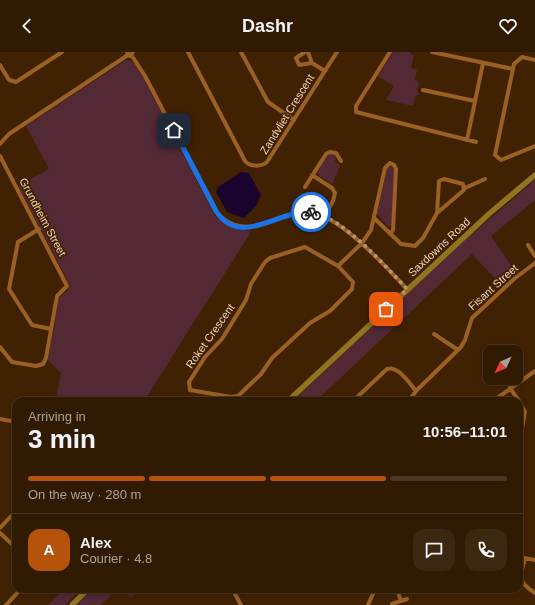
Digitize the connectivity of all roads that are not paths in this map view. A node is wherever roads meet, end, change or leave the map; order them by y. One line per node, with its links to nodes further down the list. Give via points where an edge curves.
1 (62, 52): 12 (street, via 16,82 9,80)
2 (188, 52): 17 (street, Zandvliet Crescent, via 248,164 266,163)
3 (241, 52): 17 (street, via 268,102)
4 (306, 52): 10 (street); 10 (street, via 296,58 298,64 301,66)
5 (337, 52): 14 (street, Zandvliet Crescent)
6 (390, 52): 18 (street, via 356,106 356,112)
7 (432, 52): 11 (street)
8 (130, 54): 20 (street, via 9,134); 30 (street, via 146,76 216,211 223,219 248,228 302,212 312,212)
9 (535, 60): 13 (street, via 520,58)
10 (312, 63): 14 (street)
11 (483, 63): 13 (street); 16 (street)
12 (0, 65)
13 (512, 69): 21 (street, via 495,155 501,160 507,159)
14 (325, 71): 17 (street, Zandvliet Crescent)
15 (423, 90): 16 (street)
16 (475, 101): 18 (street)
17 (294, 120)
18 (467, 140): 19 (street)
19 (476, 142)
20 (0, 144)
21 (535, 146)
22 (0, 156): 32 (street, Grundheim Street)
23 (341, 160): 24 (street, via 336,153 328,153)
24 (312, 175): 27 (street); 30 (street, via 332,188 335,193)
25 (535, 175): 39 (street, Saxdowns Road)
26 (484, 179): 28 (street)
27 (304, 187)
28 (464, 188): 29 (street); 29 (street, via 462,183 440,180)
29 (437, 213): 33 (street, via 423,238 414,246 401,244)
30 (324, 217): 34 (street)
31 (374, 218): 33 (street); 33 (street, via 385,168 388,164 393,164 396,169 393,230); 34 (street, via 371,230)
32 (39, 229): 40 (street, Grundheim Street, via 67,283 67,287 57,296); 40 (street, via 18,242 9,289 32,325)
33 (390, 234)
34 (362, 243): 38 (street); 39 (street)
35 (528, 245): 36 (street)
36 (535, 256)
37 (535, 262): 43 (street, Fisant Street, via 472,318 465,340)
38 (338, 266): 38 (street, Roket Crescent, via 305,247 267,260 222,339 204,358 189,382 190,390 231,397 240,395 261,374 272,358 312,320 330,311 351,290 353,282)
39 (407, 289): 47 (street, Saxdowns Road)
40 (50, 329): 42 (street, via 46,361 39,366 12,362)
41 (434, 334): 43 (street)
42 (0, 346)
43 (458, 350): 46 (street, Fisant Street)
44 (535, 371): 45 (street)
45 (510, 388): 50 (street); 51 (street)
46 (416, 391): 48 (street, via 392,368 387,369); 49 (street, Fisant Street)
47 (292, 397)
48 (358, 397)
49 (412, 397)
50 (498, 397)
51 (516, 397)
52 (523, 408): 55 (street)
53 (0, 420): 54 (street)
54 (12, 422)
55 (523, 426)
56 (12, 515): 57 (street)
57 (0, 528)
58 (0, 533): 59 (street)
59 (12, 544)
60 (525, 558): 61 (street); 62 (street)
61 (535, 560)
62 (523, 567)
63 (523, 584): 69 (street)
64 (17, 593): 73 (street)
65 (84, 593): 74 (street)
66 (236, 593): 75 (street)
67 (373, 593): 76 (street)
68 (398, 593): 71 (street)
69 (535, 593)
70 (407, 599): 71 (street)
71 (401, 601): 72 (street)
72 (392, 604)
73 (6, 605)
74 (72, 605)
75 (241, 605)
76 (368, 605)

